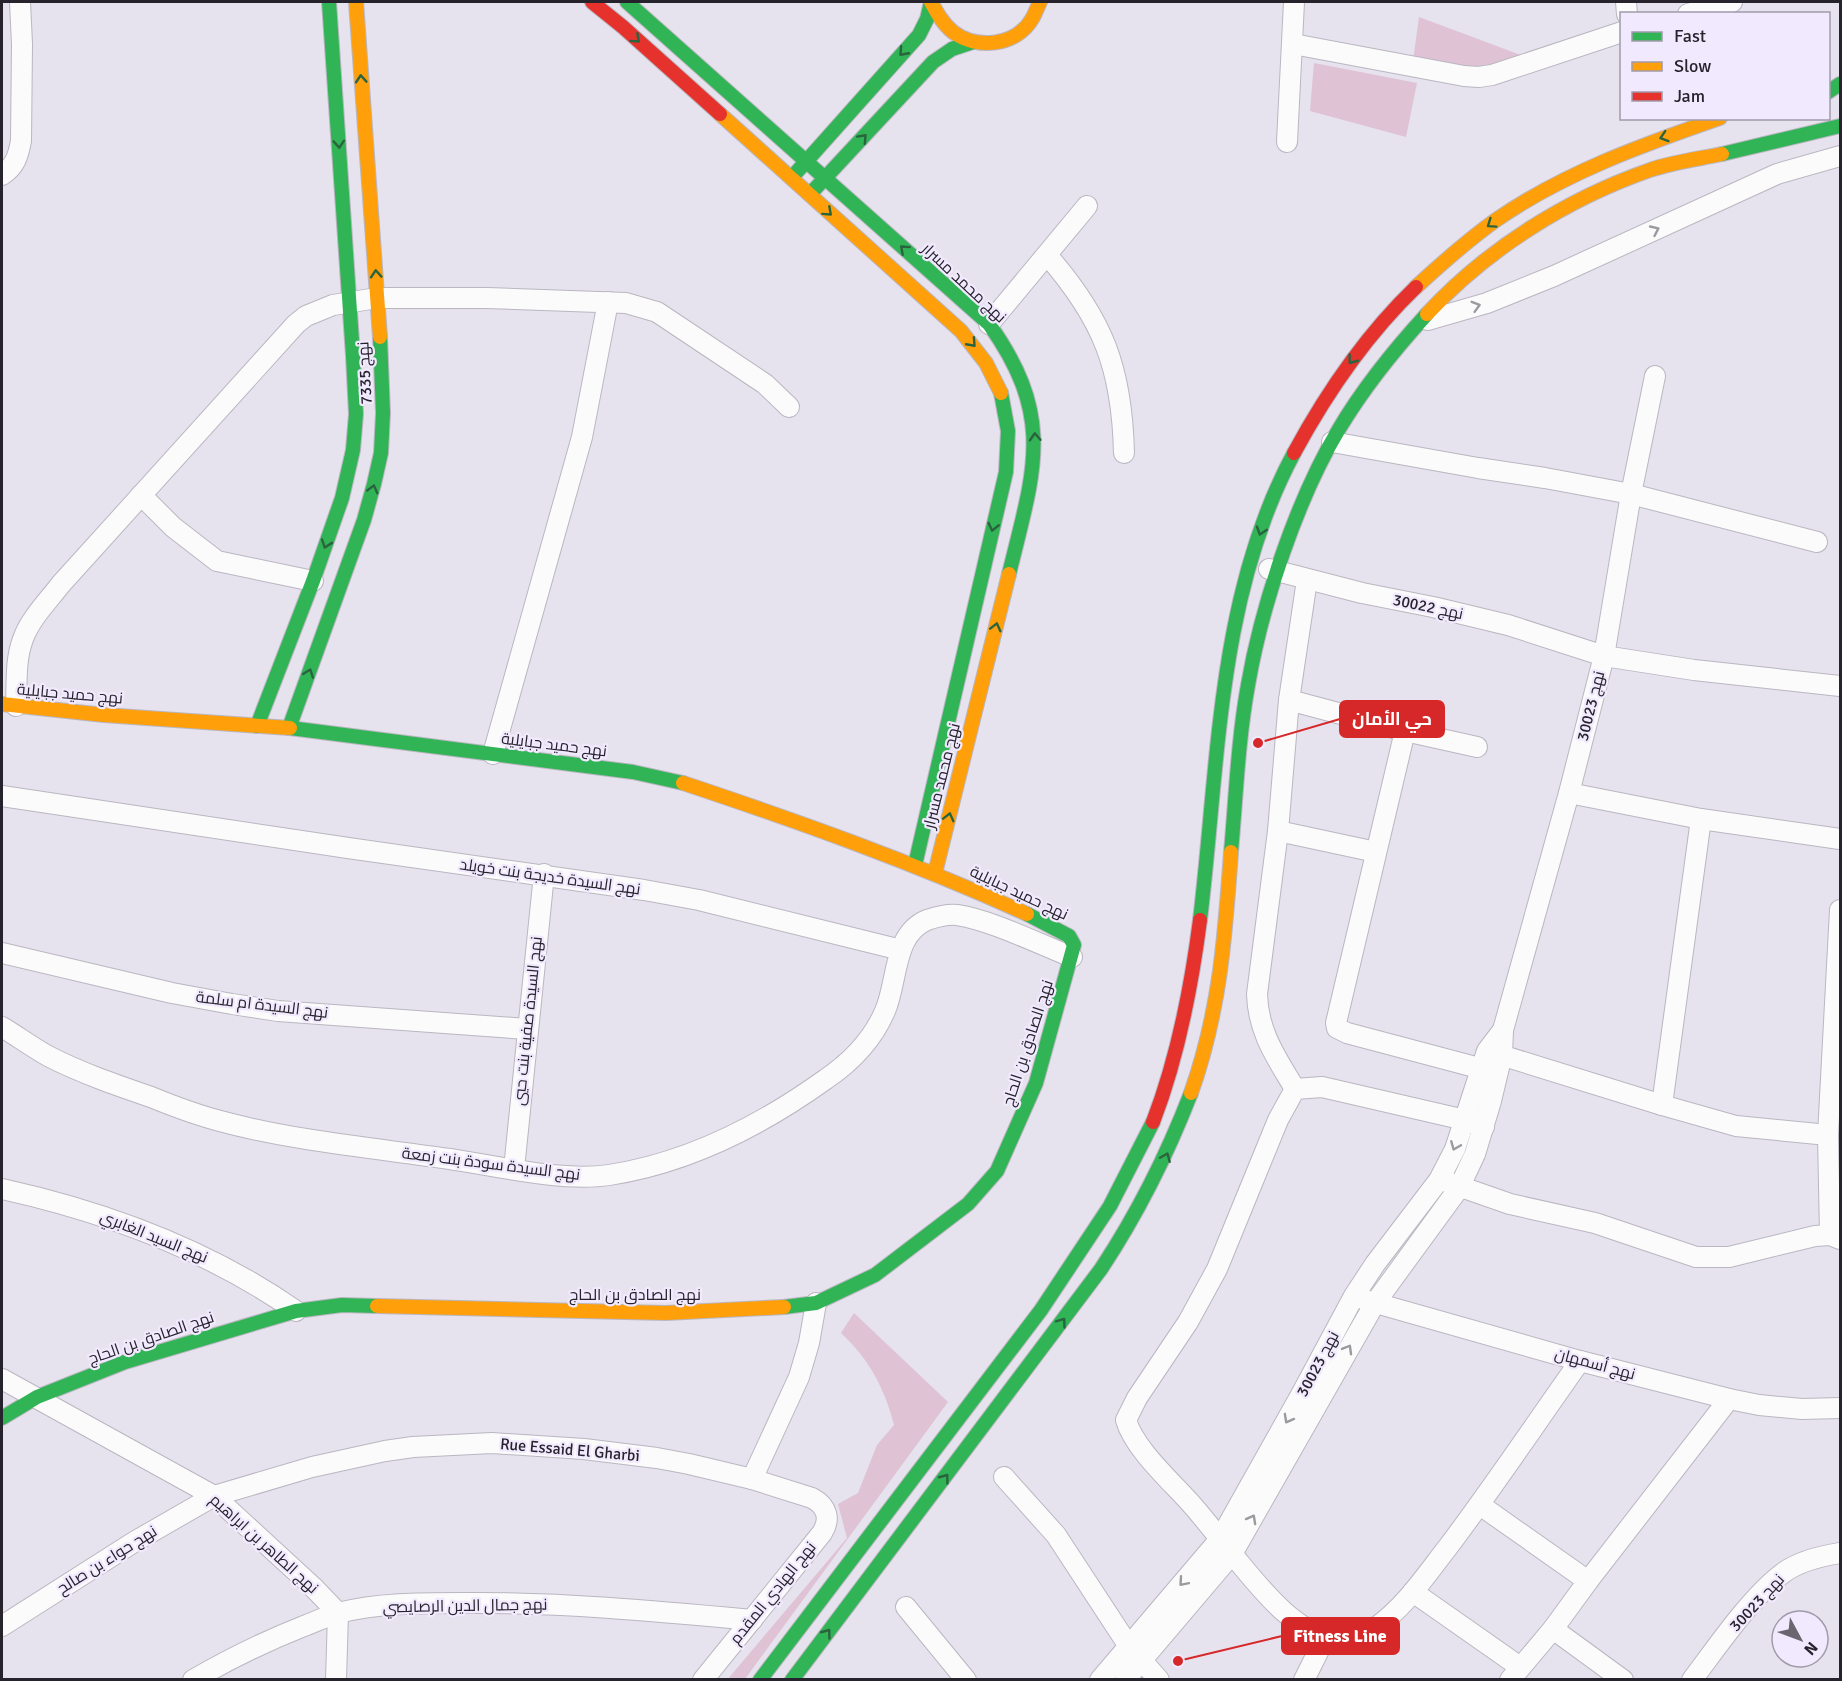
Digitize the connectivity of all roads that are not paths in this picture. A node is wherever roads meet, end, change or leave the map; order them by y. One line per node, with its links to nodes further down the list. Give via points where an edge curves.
1 (20, 2): 19 (street, via 21,141 18,157)
2 (329, 2): 26 (main road, نهج 7335, one-way to 26)
3 (356, 2): 25 (main road, نهج 7335, one-way to 3)
4 (592, 2): 20 (main road, نهج محمد مسرار, one-way to 20)
5 (627, 2): 18 (main road, نهج محمد مسرار)
6 (931, 2): 12 (main road, via 942,24); 18 (main road, one-way to 18, via 919,34)
7 (1040, 2): 12 (main road, via 1031,20 1011,37 999,42)
8 (1294, 2): 13 (street)
9 (1732, 2): 10 (street)
10 (1695, 12)
11 (1620, 33): 13 (street, via 1479,77)
12 (973, 42): 21 (main road, one-way to 12, via 933,62 952,49)
13 (1293, 44): 16 (street)
14 (1714, 120): 37 (main road, one-way to 37, via 1645,143 1542,192 1486,228 1429,274 1368,338 1314,417 1270,505)
15 (1840, 126): 28 (main road, via 1652,169 1600,190 1507,244)
16 (1287, 142)
17 (1840, 156): 28 (street, one-way to 17, via 1487,303 1778,174)
18 (806, 161): 20 (main road); 21 (main road, نهج محمد مسرار)
19 (2, 175)
20 (790, 179): 22 (main road, نهج محمد مسرار)
21 (825, 179): 22 (main road); 29 (main road, نهج محمد مسرار, one-way to 21)
22 (809, 196): 56 (main road, نهج محمد مسرار, one-way to 56, via 979,350 1003,395 1008,420 1006,472)
23 (1087, 207): 24 (street)
24 (1047, 255): 29 (street); 33 (street, via 1070,281 1106,345 1117,380)
25 (377, 298): 26 (street); 27 (street); 46 (main road, نهج 7335, one-way to 25, via 356,542 381,453 383,413)
26 (350, 302): 35 (street, via 322,309 296,324); 40 (main road, نهج 7335, one-way to 40, via 356,414 353,450 342,498)
27 (608, 302): 31 (street, via 657,312 765,384); 49 (street, via 582,437)
28 (1419, 322): 32 (main road, via 1362,393)
29 (989, 324): 57 (main road, نهج محمد مسرار, one-way to 29, via 1032,479 1035,451 1029,396 1006,346)
30 (1655, 376): 34 (street, نهج 30023)
31 (789, 407)
32 (1332, 442): 34 (street); 38 (main road, via 1305,498)
33 (1124, 453)
34 (1631, 494): 36 (street); 41 (street, نهج 30023)
35 (141, 495): 40 (street, via 173,527 217,561); 44 (street, via 29,626)
36 (1817, 542)
37 (1251, 563): 38 (street, نهج 30022); 107 (main road, via 1230,646 1195,971 1164,1093 1138,1154 1090,1239 1041,1310)
38 (1278, 572): 39 (street, نهج 30022); 108 (main road, one-way to 38, via 1101,1269 1128,1230 1163,1165 1190,1100 1221,972 1245,702 1254,648)
39 (1307, 580): 41 (street, نهج 30022, via 1508,625); 43 (street)
40 (313, 581): 45 (main road, نهج 7335)
41 (1604, 656): 42 (street, نهج 30022); 50 (street, نهج 30023)
42 (1840, 686)
43 (1289, 700): 47 (street); 53 (street)
44 (9, 705): 45 (main road, نهج حميد جبايلية)
45 (257, 726): 46 (main road, نهج حميد جبايلية)
46 (289, 728): 49 (main road, نهج حميد جبايلية)
47 (1405, 731): 48 (street); 55 (street)
48 (1477, 747)
49 (493, 754): 56 (main road, نهج حميد جبايلية, via 670,779)
50 (1569, 792): 52 (street); 65 (street, نهج 30023)
51 (2, 796): 58 (street, نهج السيدة خديجة بنت خويلد)
52 (1701, 819): 54 (street); 67 (street)
53 (1278, 831): 55 (street); 66 (street, via 1257,994 1258,1015)
54 (1840, 839)
55 (1376, 852): 65 (street, via 1337,1028)
56 (915, 865): 57 (main road, نهج حميد جبايلية)
57 (936, 873): 60 (main road, نهج حميد جبايلية, via 1064,933)
58 (544, 874): 61 (street, نهج السيدة خديجة بنت خويلد, via 699,900); 64 (street, نهج السيدة صفية بنت حيي)
59 (1840, 910): 70 (street)
60 (1072, 948): 61 (street, via 955,915 925,921 908,932); 77 (main road, نهج الصادق بن الحاج, via 1036,1083 997,1172 968,1204 917,1245 875,1275)
61 (901, 950): 71 (street, نهج السيدة سودة بنت زمعة, via 886,1010 858,1052 802,1097 764,1119 672,1160 636,1170 573,1176)
62 (2, 953): 64 (street, نهج السيدة ام سلمة, via 172,993 278,1011)
63 (2, 1026): 71 (street, نهج السيدة سودة بنت زمعة, via 47,1055 90,1075 220,1121 329,1142)
64 (527, 1029): 71 (street, نهج السيدة صفية بنت حيي)
65 (1492, 1062): 67 (street); 68 (street, نهج 30023); 69 (street, نهج 30023)
66 (1295, 1089): 68 (street, via 1322,1087); 91 (street, via 1278,1120 1217,1269 1126,1420 1129,1431 1156,1466)
67 (1662, 1105): 70 (street, via 1736,1126)
68 (1466, 1120): 69 (street); 72 (street, نهج 30023, one-way to 72)
69 (1484, 1127): 73 (street, نهج 30023)
70 (1828, 1134): 75 (street)
71 (514, 1169)
72 (1439, 1179): 73 (street); 76 (street, نهج 30023)
73 (1459, 1188): 75 (street, via 1595,1223 1696,1257 1729,1257); 78 (street, نهج 30023)
74 (2, 1189): 79 (street, نهج السيد الغابري, via 111,1218 224,1265)
75 (1835, 1228)
76 (1354, 1296): 78 (street, نهج أسمهان); 91 (street, نهج 30023, one-way to 91)
77 (816, 1303): 79 (main road, نهج الصادق بن الحاج, via 768,1310 666,1312 342,1305); 87 (street, via 799,1377)
78 (1375, 1303): 80 (street, نهج أسمهان); 91 (street, نهج 30023, one-way to 78)
79 (296, 1311): 82 (main road, نهج الصادق بن الحاج, via 126,1362)
80 (1580, 1360): 83 (street, نهج أسمهان); 90 (street)
81 (2, 1379): 82 (street, نهج الطاهر بن ابراهيم)
82 (37, 1397): 85 (main road, نهج الصادق بن الحاج); 88 (street, نهج الطاهر بن ابراهيم)
83 (1729, 1399): 84 (street, نهج أسمهان, via 1802,1409); 93 (street)
84 (1840, 1408)
85 (2, 1418)
86 (1004, 1478): 101 (street, via 1056,1535)
87 (752, 1479): 88 (street, Rue Essaid El Gharbi, via 657,1458 584,1449 452,1444 344,1458); 89 (street, Rue Essaid El Gharbi)
88 (214, 1496): 96 (street, نهج الطاهر بن ابراهيم); 98 (street, نهج حواء بن صالح)
89 (819, 1502): 97 (street, نهج الهادي المقدم, via 828,1518 826,1526)
90 (1480, 1505): 93 (street); 94 (street)
91 (1226, 1546): 100 (street, via 1275,1603); 101 (street, نهج 30023, one-way to 101); 102 (street, نهج 30023)
92 (1840, 1553): 115 (street, نهج 30023, via 1803,1562 1783,1573)
93 (1588, 1581): 99 (street)
94 (1413, 1592): 100 (street, via 1375,1628 1355,1638); 103 (street)
95 (906, 1607): 109 (street)
96 (338, 1613): 97 (street, نهج جمال الدين الرصايصي, via 420,1603 503,1602 616,1607); 104 (street, نهج جمال الدين الرصايصي, via 253,1648); 105 (street)
97 (752, 1620): 106 (street, نهج الهادي المقدم)
98 (2, 1626)
99 (1553, 1629): 103 (street); 114 (street)
100 (1325, 1638): 113 (street)
101 (1128, 1644): 102 (street); 110 (street, نهج 30023)
102 (1141, 1660): 111 (street, نهج 30023); 112 (street)
103 (1515, 1673)
104 (193, 1680)
105 (336, 1680)
106 (703, 1680)
107 (760, 1680)
108 (792, 1680)
109 (966, 1680)
110 (1100, 1680)
111 (1125, 1680)
112 (1159, 1680)
113 (1304, 1680)
114 (1623, 1680)
115 (1692, 1680)

